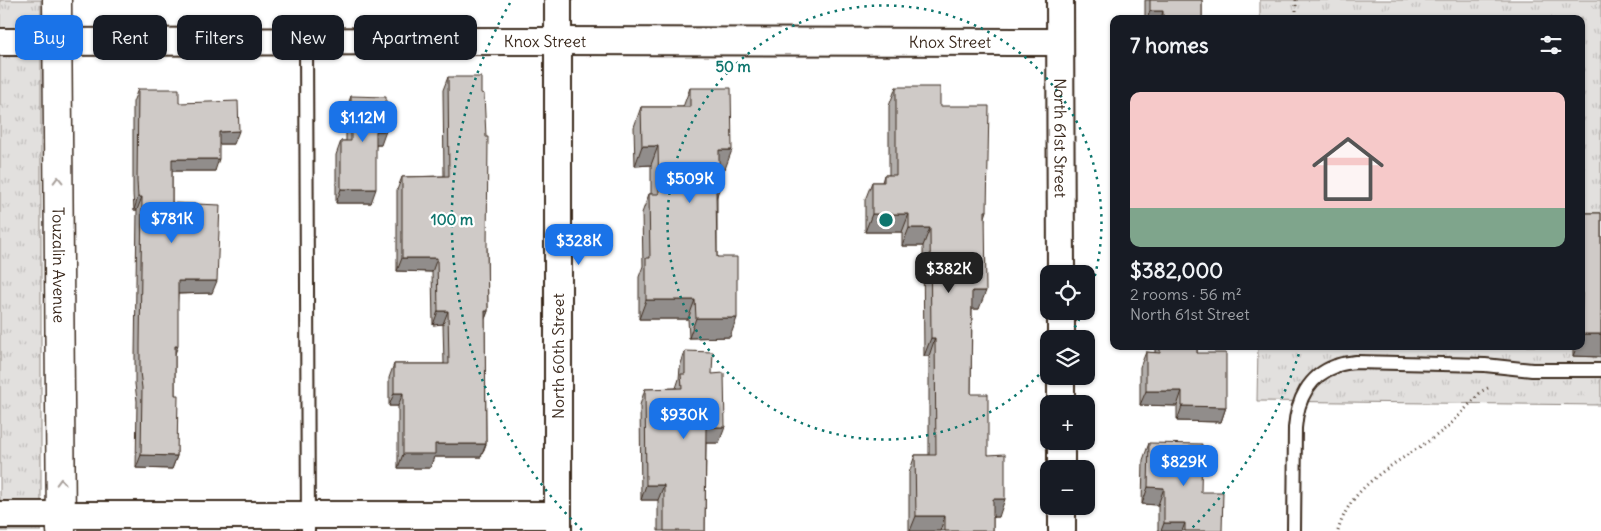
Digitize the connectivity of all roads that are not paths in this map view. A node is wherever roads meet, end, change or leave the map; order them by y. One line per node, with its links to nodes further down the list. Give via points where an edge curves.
1 (57, 0): 4 (main road, Touzalin Avenue)
2 (558, 0): 7 (street, North 60th Street)
3 (1060, 0): 11 (street, North 61st Street)
4 (57, 15)
5 (272, 41): 10 (street, Knox Street)
6 (344, 41): 7 (street, Knox Street)
7 (558, 41): 11 (street, Knox Street); 20 (street, North 60th Street)
8 (0, 42): 9 (street, Knox Street)
9 (15, 42)
10 (83, 42)
11 (1060, 42): 14 (street, North 61st Street)
12 (57, 60): 18 (main road, Touzalin Avenue, one-way to 12)
13 (306, 60): 19 (lane)
14 (1061, 265)
15 (1601, 370): 22 (lane, via 1356,362 1323,372 1305,389 1296,412)
16 (0, 515): 18 (street)
17 (1062, 515): 21 (street)
18 (61, 523): 19 (street)
19 (308, 523): 20 (street)
20 (558, 523)
21 (1062, 531)
22 (1294, 531)

